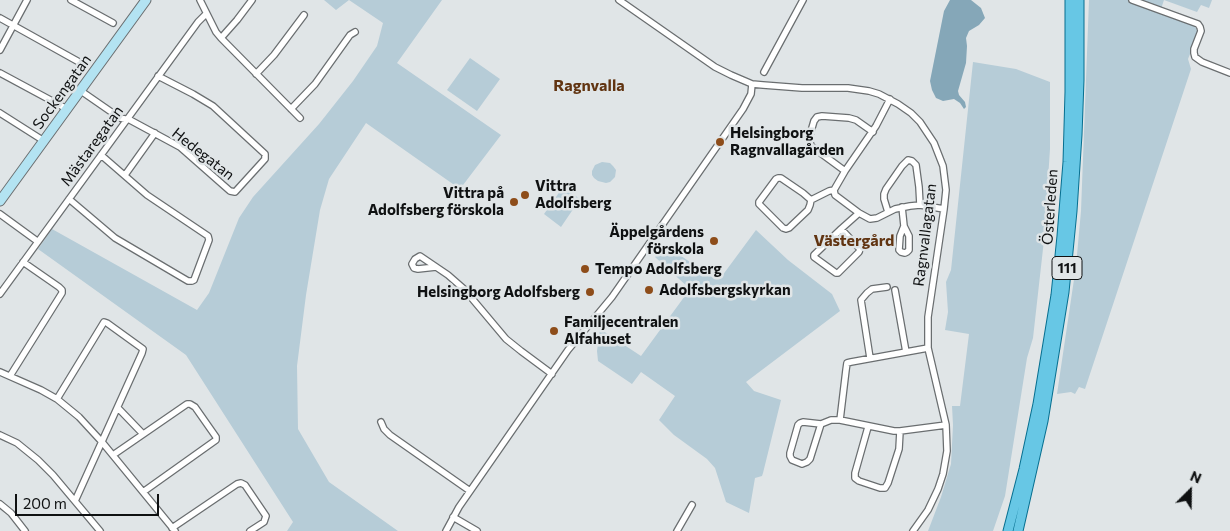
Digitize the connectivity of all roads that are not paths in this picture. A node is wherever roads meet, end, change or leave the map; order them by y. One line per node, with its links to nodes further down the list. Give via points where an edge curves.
1 (28, 0): 15 (street)
2 (146, 0): 26 (street, Sockengatan)
3 (200, 0): 11 (street)
4 (252, 0): 17 (street)
5 (619, 0): 25 (street, Ragnvallagatan, via 715,67)
6 (803, 0): 20 (street)
7 (1069, 0): 89 (main road, Österleden / 111, via 1068,162 1056,294 1038,404)
8 (1079, 0): 90 (main road, Österleden / 111, via 1077,135 1064,292 1043,421)
9 (1132, 0): 22 (street, via 1198,24 1201,30 1195,57)
10 (75, 1): 14 (street)
11 (206, 14): 17 (street); 24 (street, Mästaregatan)
12 (304, 15): 23 (street)
13 (0, 18): 15 (street)
14 (113, 23)
15 (13, 26): 18 (street); 19 (street)
16 (354, 32): 28 (street, via 315,84)
17 (221, 38): 23 (street)
18 (0, 50)
19 (80, 62)
20 (764, 72)
21 (0, 73): 29 (street)
22 (1230, 73)
23 (256, 74): 28 (street)
24 (158, 76): 32 (street, Mästaregatan); 34 (street, Hedegatan, via 213,106 265,154 265,159 233,192 180,148)
25 (752, 84): 27 (street, Ragnvallagatan, via 858,89); 61 (street, via 750,98 743,110 612,297)
26 (81, 91): 29 (street, Sockengatan); 32 (street, Hedegatan)
27 (890, 99): 33 (street); 45 (street, Ragnvallagatan, via 920,122 934,143 944,174)
28 (291, 108): 31 (street)
29 (67, 110): 35 (street, Sockengatan)
30 (0, 113): 35 (street)
31 (300, 118)
32 (127, 120): 34 (street, Hedegatan); 36 (street, Mästaregatan)
33 (873, 132): 37 (street); 37 (street, via 849,118 822,116 814,121 808,138 810,146)
34 (155, 133): 38 (street)
35 (44, 141): 42 (street, Sockengatan)
36 (101, 155): 38 (street); 40 (street, Mästaregatan)
37 (845, 171): 39 (street)
38 (125, 175): 40 (street, via 146,195 209,238 193,281 115,238)
39 (834, 190): 41 (street); 47 (street, via 836,197)
40 (69, 198): 51 (street, Mästaregatan)
41 (811, 200): 41 (street, via 778,178 759,204 783,228 789,228 808,210)
42 (0, 201)
43 (920, 205): 44 (street); 45 (street); 46 (street, via 916,165 908,160 884,194)
44 (902, 207): 46 (street); 49 (street)
45 (944, 208): 57 (street, Ragnvallagatan, via 928,317)
46 (888, 212): 47 (street, via 872,219)
47 (859, 213): 50 (street)
48 (0, 214): 51 (street)
49 (904, 226)
50 (841, 230): 50 (street, via 860,252 836,273 814,255)
51 (37, 241): 52 (street, Mästaregatan)
52 (23, 262): 56 (street, Mästaregatan); 62 (street, via 62,293)
53 (436, 267): 61 (street, via 459,284 506,338)
54 (887, 287): 59 (street, via 872,289 861,300)
55 (895, 290): 58 (street)
56 (0, 294)
57 (928, 348): 58 (street); 68 (street, Ragnvallagatan)
58 (906, 352): 59 (street)
59 (870, 358): 65 (street, via 847,363)
60 (0, 372): 62 (street)
61 (552, 374): 75 (street)
62 (10, 376): 63 (street)
63 (57, 399): 64 (street, via 106,322 143,350); 73 (street)
64 (118, 408): 71 (street); 73 (street)
65 (840, 420): 67 (street); 69 (street)
66 (381, 422): 75 (street, via 390,434)
67 (821, 424): 67 (street, via 803,422 798,425 790,453 792,460 802,464 810,459)
68 (946, 425): 70 (street); 88 (street, Ragnvallagatan, via 947,451 941,481 928,510)
69 (868, 427): 70 (street); 70 (street, via 855,478 880,488 885,488 888,483 900,449)
70 (900, 431)
71 (143, 434): 74 (street); 76 (street, via 190,404 195,406 216,439)
72 (0, 435): 77 (street, via 31,454)
73 (102, 442): 74 (street); 77 (street)
74 (113, 455): 76 (street)
75 (470, 491): 80 (street)
76 (143, 492): 81 (street)
77 (75, 501): 83 (street)
78 (0, 504): 82 (street)
79 (692, 505): 87 (street)
80 (453, 517): 85 (street); 86 (street)
81 (174, 530): 84 (street, via 241,483 266,516 264,522)
82 (25, 531)
83 (100, 531)
84 (250, 531)
85 (446, 531)
86 (477, 531)
87 (678, 531)
88 (913, 531)
89 (1008, 531)
90 (1018, 531)

